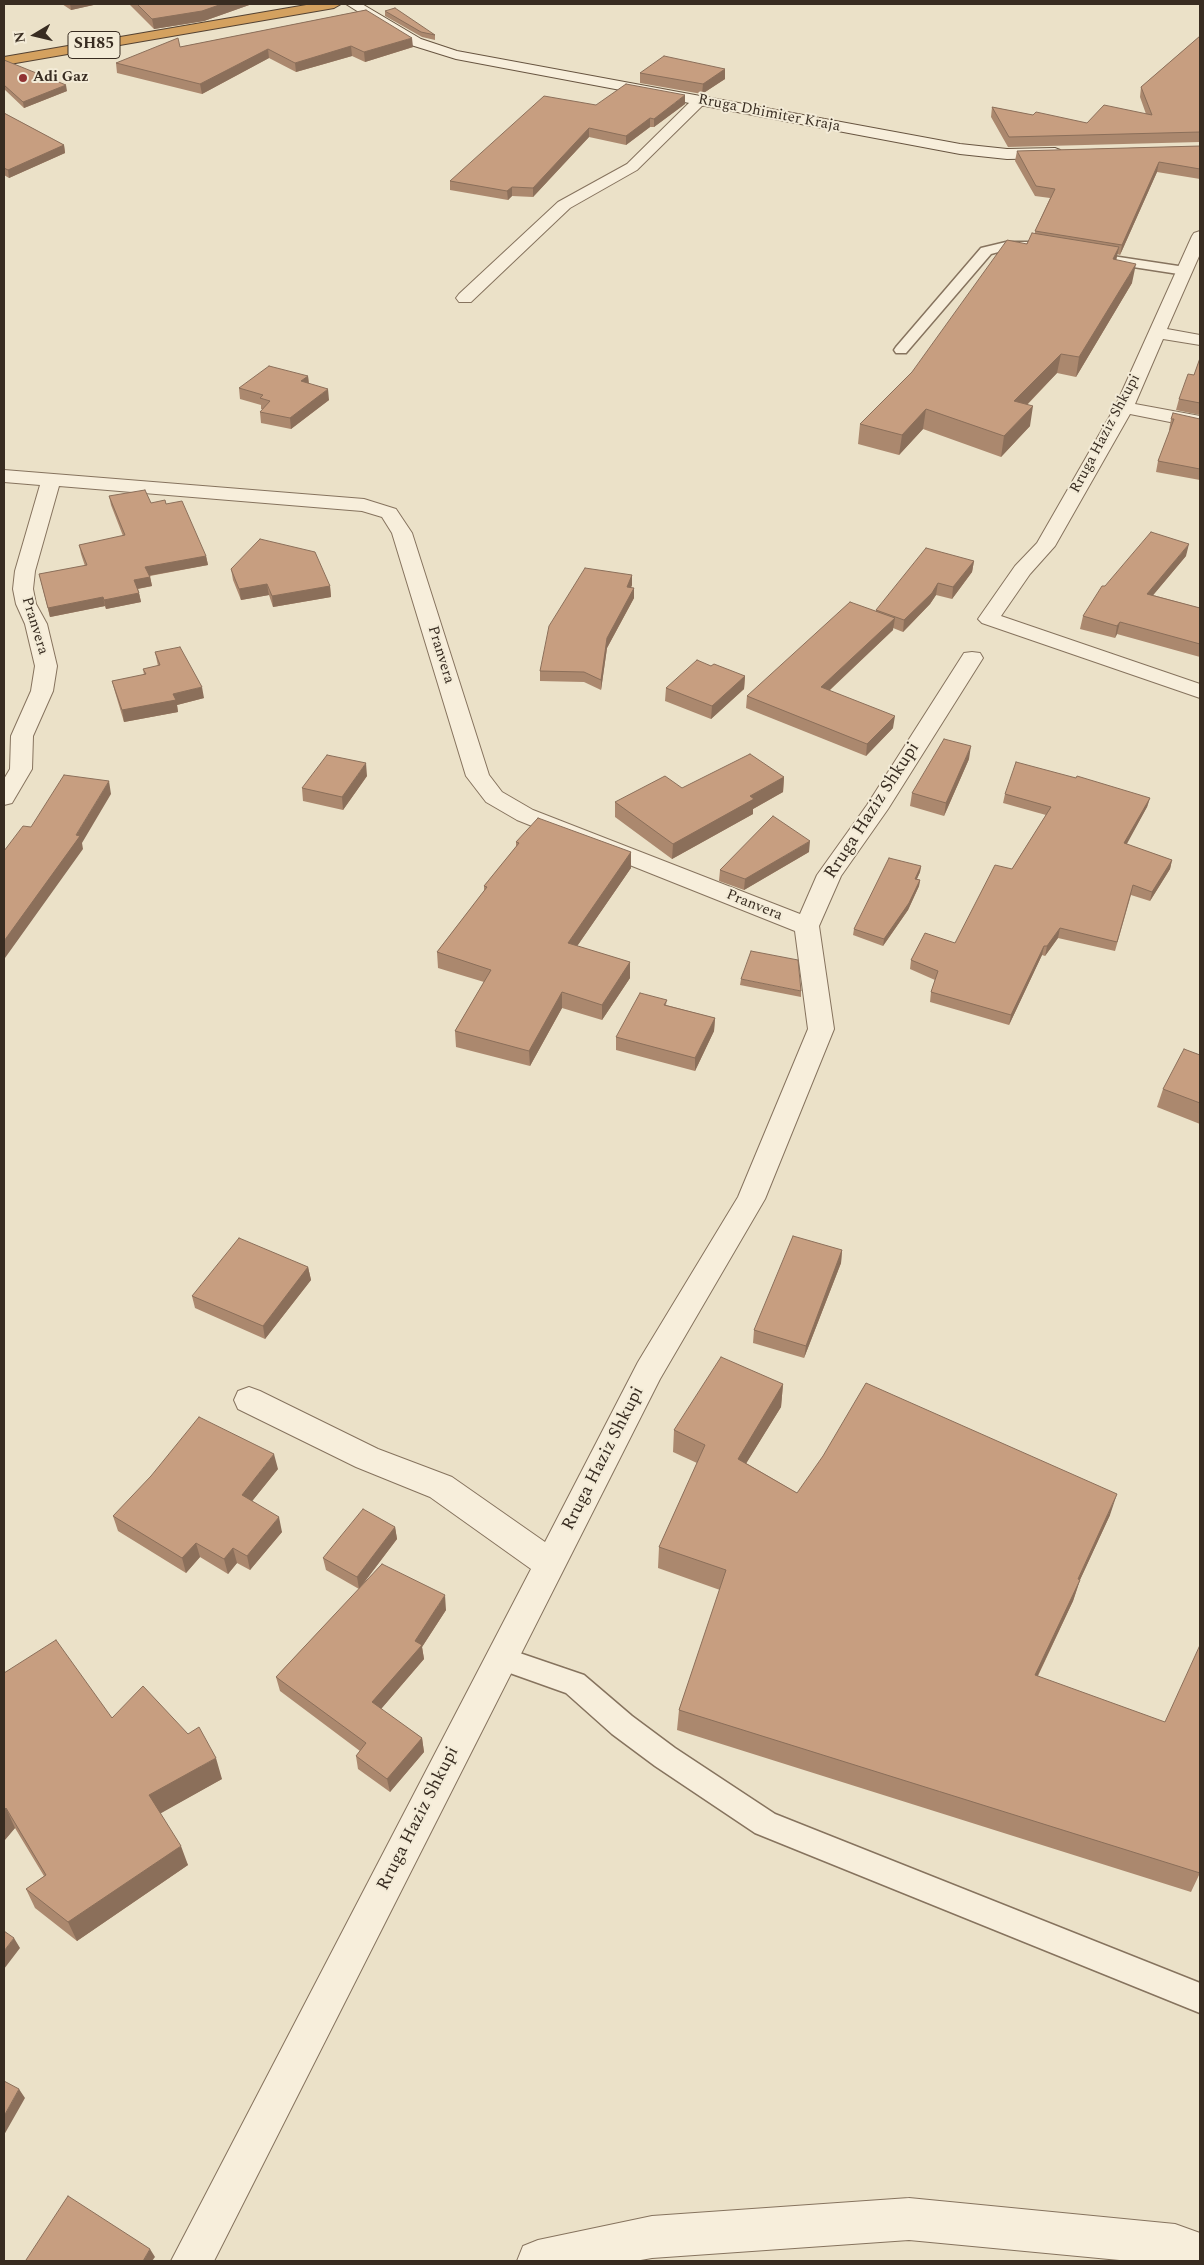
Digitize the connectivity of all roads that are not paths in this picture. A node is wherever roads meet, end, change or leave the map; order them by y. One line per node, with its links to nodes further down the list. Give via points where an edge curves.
1 (276, 4): 4 (highway, SH85)
2 (334, 4): 5 (highway, SH85)
3 (353, 4): 6 (street, Rruga Dhimiter Kraja, via 433,49)
4 (4, 52)
5 (4, 61)
6 (699, 101): 7 (street, Rruga Dhimiter Kraja, via 960,149 1007,154); 12 (street, via 632,167 564,205)
7 (1071, 153)
8 (1200, 236): 11 (street, Rruga Haziz Shkupi)
9 (1040, 248): 15 (lane, via 1020,245 986,251)
10 (1088, 256): 11 (lane)
11 (1185, 271): 13 (street, Rruga Haziz Shkupi)
12 (465, 298)
13 (1157, 333): 14 (street); 16 (street, Rruga Haziz Shkupi)
14 (1200, 340)
15 (902, 350)
16 (1124, 407): 17 (street); 21 (street, Rruga Haziz Shkupi, via 1045,546 1022,570 989,619)
17 (1200, 422)
18 (4, 476): 19 (street, Pranvera)
19 (51, 479): 22 (street, Pranvera, via 25,571 23,589 46,666 42,691 22,736 21,769); 23 (street, Pranvera, via 364,505 389,513 402,533 478,776 494,797 525,815)
20 (972, 658): 23 (street, Rruga Haziz Shkupi, via 876,810 829,875)
21 (1200, 691)
22 (4, 798)
23 (807, 926): 25 (street, Rruga Haziz Shkupi, via 821,1030 751,1199 649,1371)
24 (249, 1400): 25 (street, via 367,1458 441,1487)
25 (550, 1564): 26 (street, Rruga Haziz Shkupi)
26 (502, 1659): 27 (lane, via 575,1684 665,1757 764,1824); 29 (street, Rruga Haziz Shkupi)
27 (1200, 1998)
28 (1200, 2254): 30 (street, via 1175,2245 908,2219 652,2237)
29 (192, 2261)
30 (538, 2261)

